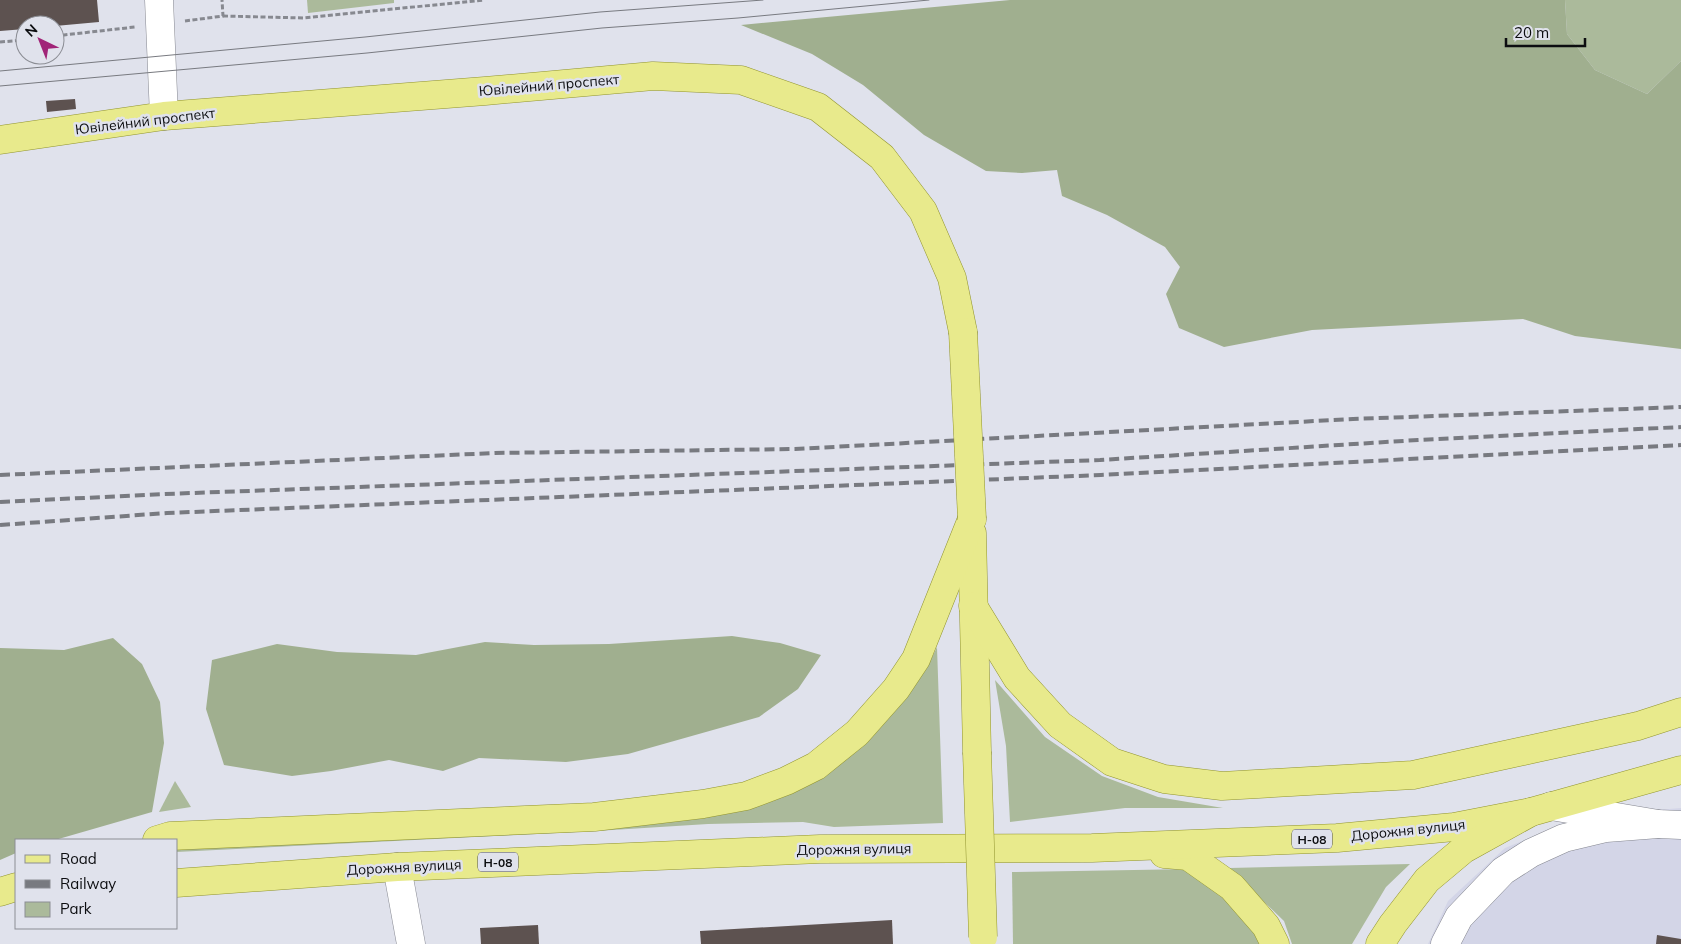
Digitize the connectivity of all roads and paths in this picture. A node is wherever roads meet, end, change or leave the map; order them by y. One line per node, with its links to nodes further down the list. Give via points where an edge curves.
1 (160, 0): 6 (street)
2 (484, 0): 3 (path, via 303,18)
3 (223, 16)
4 (15, 41): 5 (path)
5 (0, 42)
6 (164, 116): 7 (main road, Ювілейний проспект); 8 (main road, Ювілейний проспект, bridge, via 653,76 741,80 818,107 882,157 923,211 952,278 963,332)
7 (0, 140)
8 (972, 519): 9 (main road, Ювілейний проспект); 14 (main road, via 916,659 896,689 856,733 816,766 786,781 746,796 594,817 170,836)
9 (973, 606): 10 (main road, via 1017,678 1060,725 1112,762 1164,779 1222,786 1413,775 1638,726); 22 (main road, Ювілейний проспект, bridge)
10 (1681, 712)
11 (1681, 770): 12 (main road, Дорожня вулиця / Н-08)
12 (1541, 809): 13 (street); 15 (main road, Дорожня вулиця / Н-08, via 1454,827 1337,838); 25 (main road, via 1464,849 1427,880)
13 (1670, 824): 26 (street, via 1606,828 1564,838 1531,854 1503,871 1459,917)
14 (160, 839)
15 (1092, 848): 16 (main road, Дорожня вулиця / Н-08, via 820,849); 24 (main road, via 1188,856 1232,887 1266,926)
16 (397, 867): 17 (main road, Дорожня вулиця / Н-08); 23 (street)
17 (178, 883)
18 (15, 887): 19 (main road)
19 (0, 892)
20 (15, 896): 21 (main road)
21 (0, 897)
22 (983, 941)
23 (411, 944)
24 (1275, 944)
25 (1380, 944)
26 (1445, 944)

